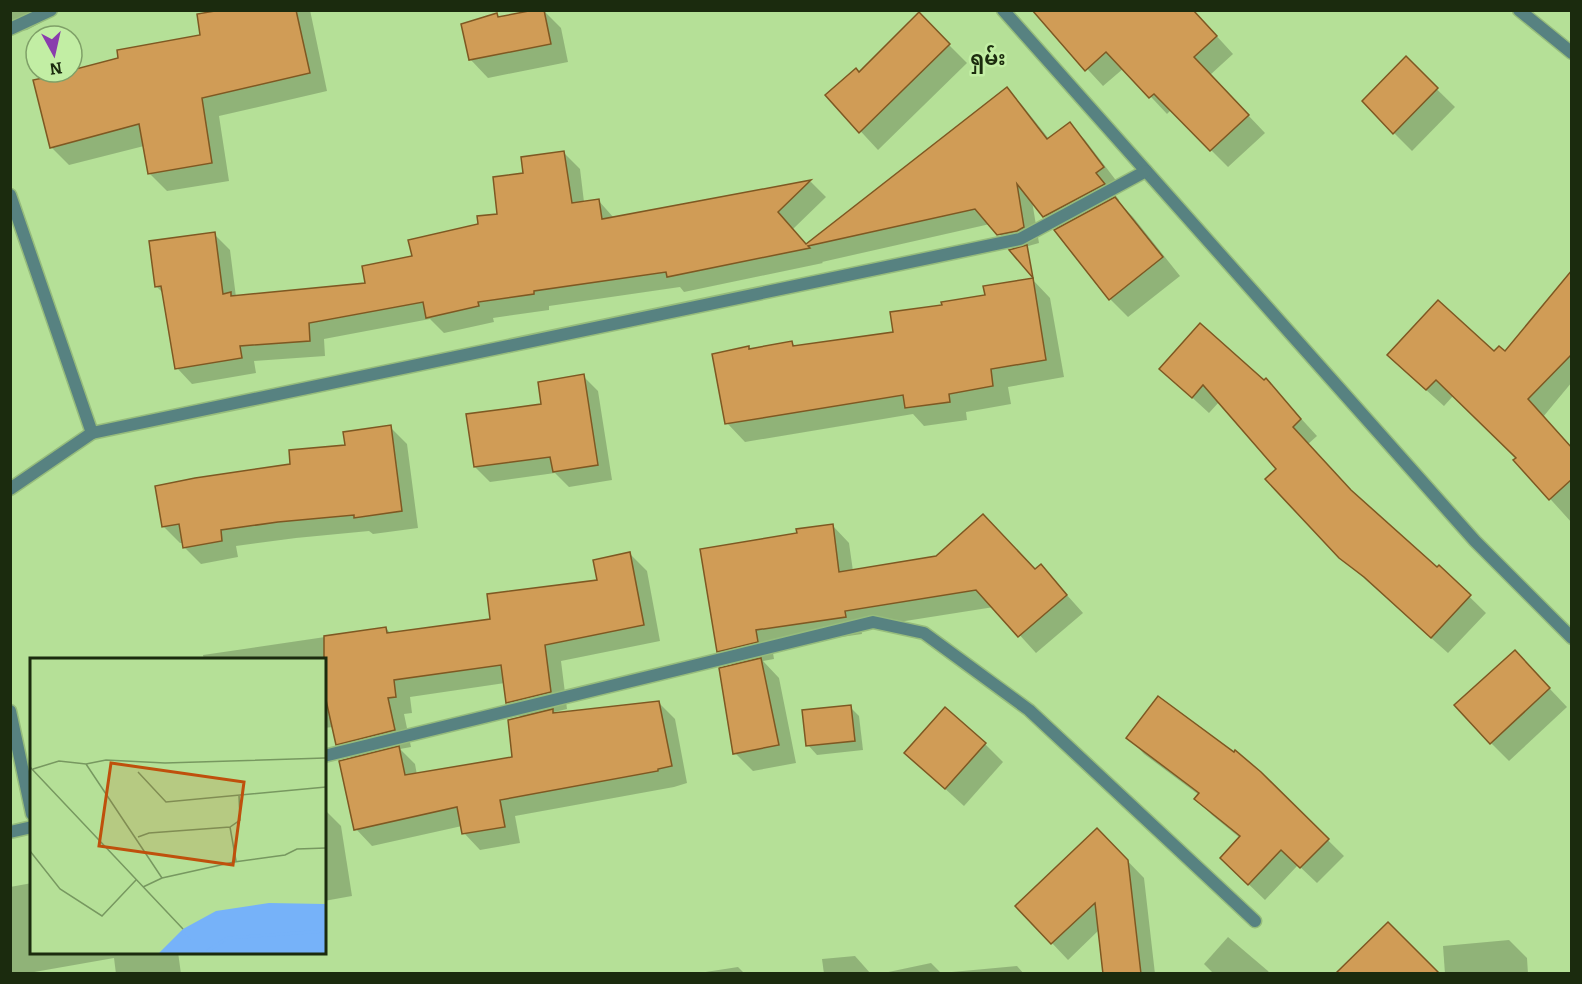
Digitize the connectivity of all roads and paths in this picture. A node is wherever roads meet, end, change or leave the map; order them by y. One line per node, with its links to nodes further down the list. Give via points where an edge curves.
1 (51, 10): 4 (street)
2 (1003, 10): 6 (street)
3 (1519, 10): 5 (street)
4 (10, 29)
5 (1572, 53)
6 (1146, 171): 8 (street, via 1020,239); 10 (street, via 1475,541)
7 (10, 195): 8 (street)
8 (92, 433): 9 (street)
9 (10, 489)
10 (1572, 638)
11 (10, 711): 13 (street)
12 (326, 756): 16 (street, via 873,622 924,633 1029,710)
13 (30, 805)
14 (30, 827): 15 (street)
15 (10, 831)
16 (1255, 921)

